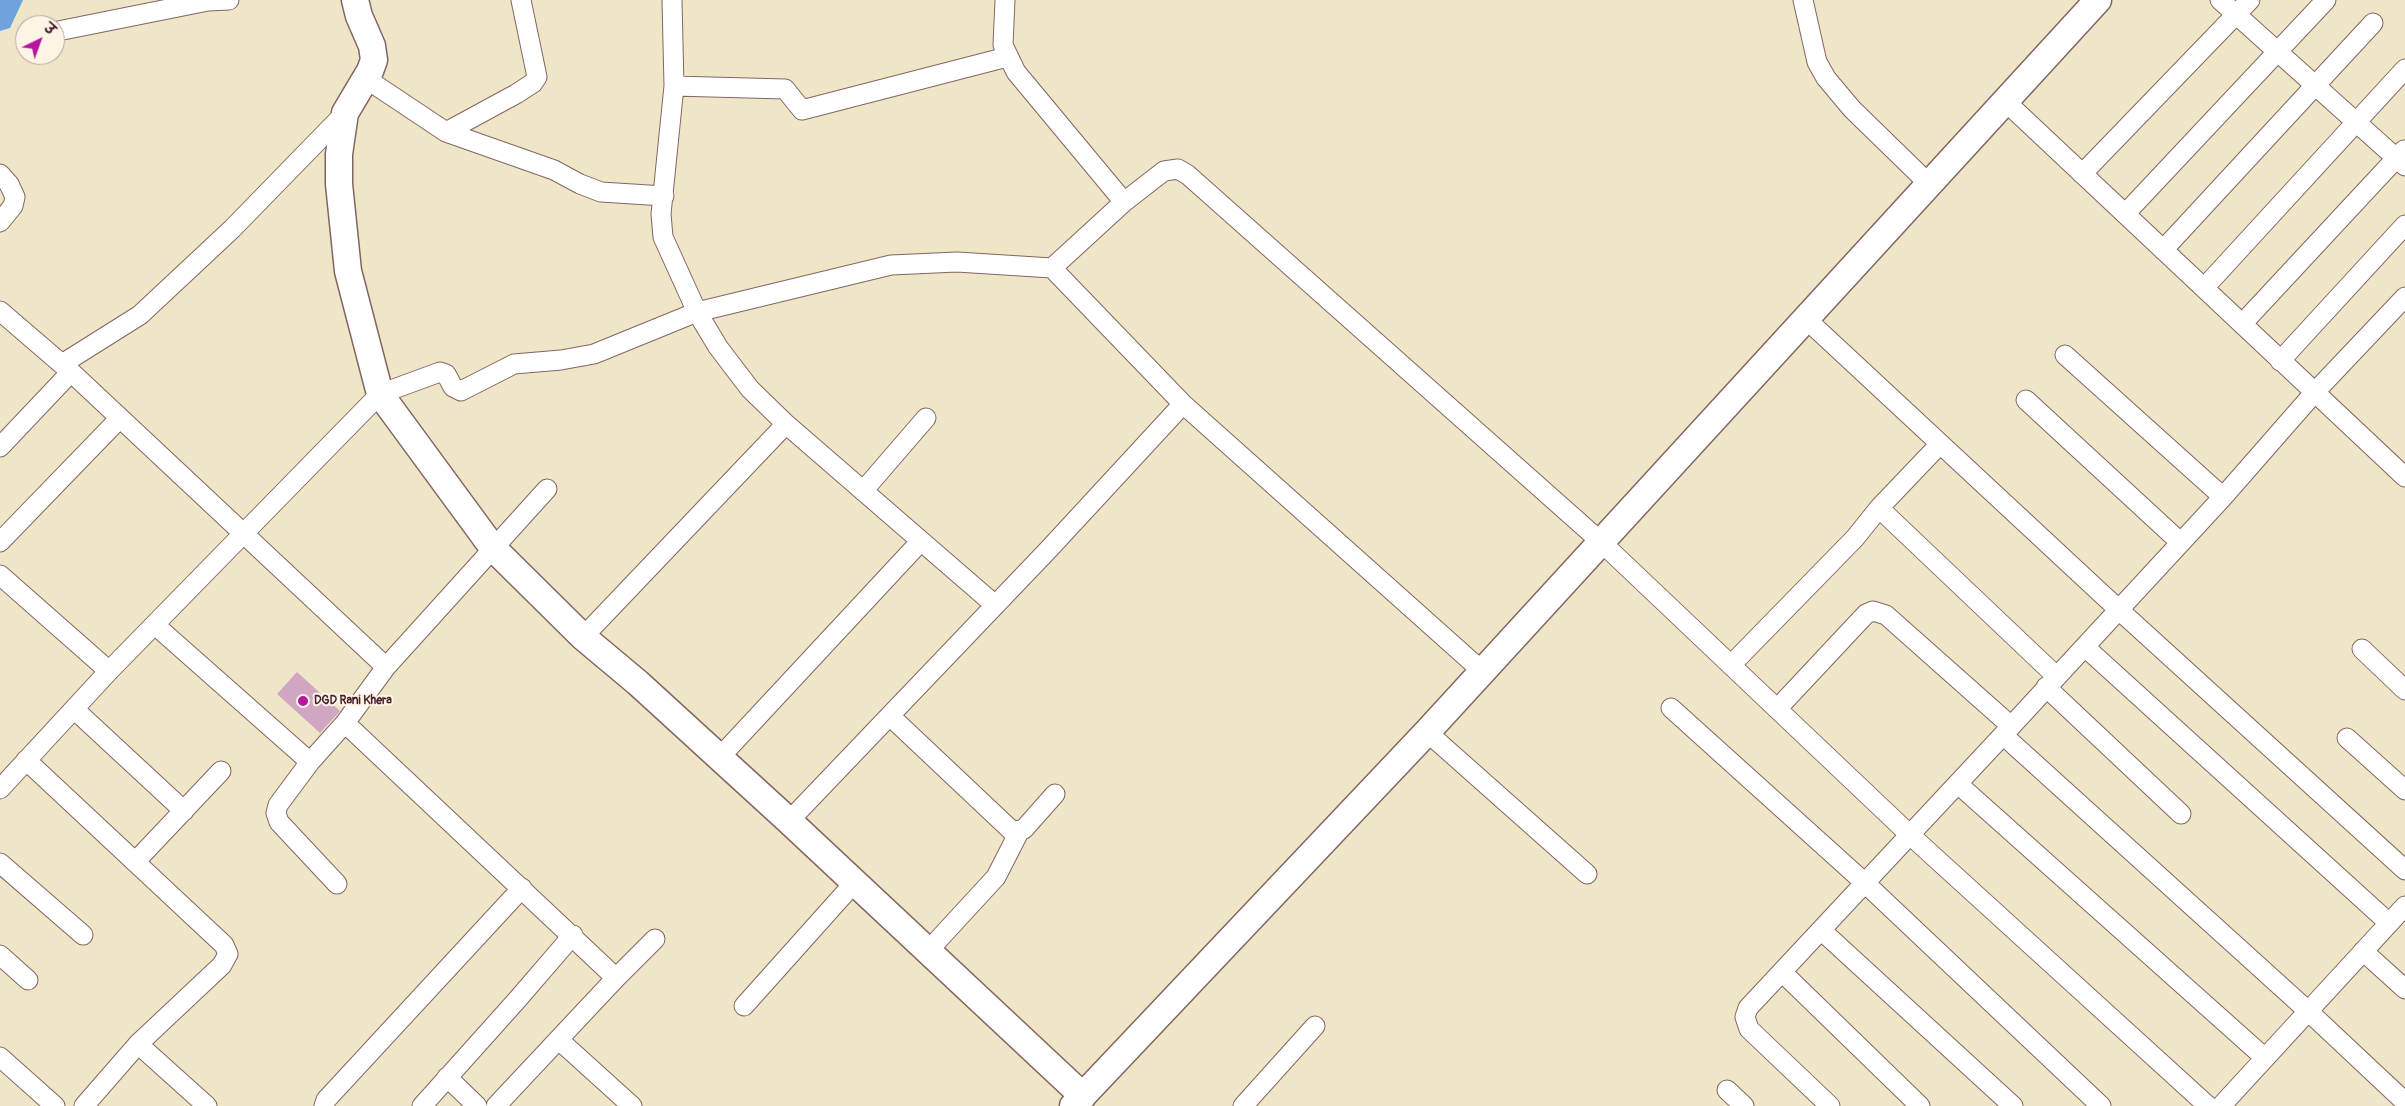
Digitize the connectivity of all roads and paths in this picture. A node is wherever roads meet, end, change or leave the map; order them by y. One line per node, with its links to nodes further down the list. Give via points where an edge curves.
1 (229, 0): 11 (street)
2 (356, 0): 18 (main road, via 374,60)
3 (521, 0): 24 (street, via 537,77 516,94)
4 (672, 0): 19 (street)
5 (1005, 0): 16 (street, via 1003,44)
6 (1802, 0): 28 (street, via 1817,62 1826,78 1852,109)
7 (2098, 0): 21 (main road)
8 (2220, 0): 12 (street)
9 (2250, 0): 12 (street)
10 (2326, 0): 15 (street)
11 (207, 1): 14 (street)
12 (2237, 14): 15 (street); 27 (street)
13 (2373, 23): 20 (street)
14 (65, 30)
15 (2279, 52): 20 (street); 31 (street)
16 (1007, 56): 19 (street, via 802,110 785,89); 30 (street, via 1016,72)
17 (2405, 69): 23 (street)
18 (365, 78): 22 (main road); 24 (street)
19 (674, 86): 29 (street)
20 (2316, 86): 23 (street); 34 (street)
21 (2005, 101): 27 (street); 28 (main road)
22 (345, 113): 44 (street, via 232,229 146,310); 46 (main road, via 339,154 342,227 348,271)
23 (2356, 122): 25 (street); 36 (street)
24 (446, 132): 29 (street, via 554,170 601,192)
25 (2402, 158): 41 (street)
26 (0, 174): 32 (street, via 15,197 13,206)
27 (2082, 174): 31 (street)
28 (1929, 184): 40 (main road)
29 (664, 196): 39 (street, via 661,214 663,237)
30 (1124, 202): 35 (street); 61 (street, via 1164,170 1178,169 1188,175)
31 (2124, 214): 34 (street)
32 (0, 222)
33 (2405, 225): 43 (street)
34 (2163, 250): 36 (street)
35 (1052, 268): 39 (street, via 957,262 891,265); 48 (street)
36 (2204, 288): 41 (street)
37 (2405, 297): 45 (street)
38 (0, 311): 44 (street)
39 (697, 312): 46 (street, via 594,354 514,364 461,390 455,389 446,374 440,372); 51 (street, via 718,347 750,389)
40 (1805, 318): 52 (street); 61 (main road)
41 (2242, 324): 43 (street)
42 (2065, 355): 57 (street)
43 (2280, 360): 45 (street)
44 (66, 368): 49 (street); 53 (street)
45 (2314, 393): 54 (street); 57 (street)
46 (380, 394): 59 (street); 64 (main road)
47 (2026, 400): 63 (street)
48 (1183, 404): 66 (street); 75 (street)
49 (120, 418): 59 (street); 62 (street)
50 (926, 418): 56 (street)
51 (786, 424): 56 (street); 69 (street)
52 (1940, 444): 58 (street); 67 (street)
53 (0, 447)
54 (2405, 477)
55 (547, 489): 64 (street)
56 (863, 491): 60 (street)
57 (2223, 497): 63 (street)
58 (1879, 508): 72 (street, via 1855,538); 76 (street)
59 (243, 533): 68 (street); 73 (street)
60 (921, 541): 66 (street); 86 (street)
61 (1600, 541): 72 (street); 75 (main road)
62 (0, 542)
63 (2180, 542): 67 (street)
64 (494, 548): 69 (main road); 73 (street)
65 (0, 575): 74 (street)
66 (995, 605): 81 (street)
67 (2118, 609): 70 (street); 101 (street)
68 (155, 625): 74 (street); 88 (street)
69 (583, 637): 86 (main road)
70 (2085, 647): 76 (street); 108 (street)
71 (2362, 649): 77 (street)
72 (1731, 666): 80 (street)
73 (386, 667): 82 (street)
74 (109, 671): 79 (street)
75 (1482, 671): 84 (main road)
76 (2051, 681): 83 (street); 95 (street)
77 (2405, 690)
78 (1671, 708): 104 (street)
79 (74, 709): 87 (street); 94 (street)
80 (1777, 709): 83 (street, via 1866,614 1873,611 1886,615); 98 (street)
81 (890, 716): 96 (street); 97 (street, via 1002,823 1013,832)
82 (345, 723): 88 (street); 106 (street)
83 (2007, 731): 90 (street); 121 (street)
84 (1427, 732): 102 (street); 130 (main road)
85 (2347, 738): 92 (street)
86 (718, 758): 96 (main road)
87 (26, 760): 91 (street); 99 (street)
88 (310, 762): 105 (street, via 283,796 276,814 285,829)
89 (222, 771): 94 (street)
90 (1958, 784): 98 (street); 126 (street)
91 (0, 789)
92 (2405, 790)
93 (1055, 794): 97 (street)
94 (184, 810): 99 (street)
95 (2181, 814)
96 (789, 821): 103 (main road)
97 (1019, 832): 114 (street, via 996,877)
98 (1910, 834): 104 (street); 145 (street)
99 (136, 862): 124 (street, via 224,945 228,954 222,965)
100 (0, 863): 110 (street)
101 (2405, 870)
102 (1587, 874)
103 (854, 883): 114 (main road); 120 (street)
104 (1864, 883): 109 (street); 144 (street)
105 (337, 884)
106 (522, 888): 111 (street); 134 (street, via 326,1100)
107 (2404, 909): 108 (street)
108 (2389, 923): 113 (street)
109 (1820, 930): 116 (street); 143 (street)
110 (83, 935)
111 (572, 935): 117 (street); 127 (street)
112 (655, 938): 117 (street)
113 (2363, 951): 119 (street); 121 (street)
114 (927, 952): 130 (main road)
115 (0, 955): 118 (street)
116 (1782, 973): 141 (street, via 1748,1008 1746,1023); 142 (street)
117 (616, 978): 123 (street)
118 (28, 980)
119 (2405, 989)
120 (744, 1006)
121 (2308, 1011): 126 (street); 129 (street)
122 (1316, 1026): 139 (street)
123 (559, 1040): 137 (street); 138 (street)
124 (138, 1044): 132 (street); 133 (street)
125 (0, 1057): 131 (street)
126 (2265, 1058): 146 (street)
127 (447, 1077): 135 (street); 136 (street)
128 (1727, 1090): 140 (street)
129 (2405, 1102)
130 (1083, 1103)
131 (55, 1106)
132 (84, 1106)
133 (207, 1106)
134 (324, 1106)
135 (422, 1106)
136 (477, 1106)
137 (496, 1106)
138 (632, 1106)
139 (1243, 1106)
140 (1744, 1106)
141 (1830, 1106)
142 (1920, 1106)
143 (2012, 1106)
144 (2101, 1106)
145 (2208, 1106)
146 (2221, 1106)

